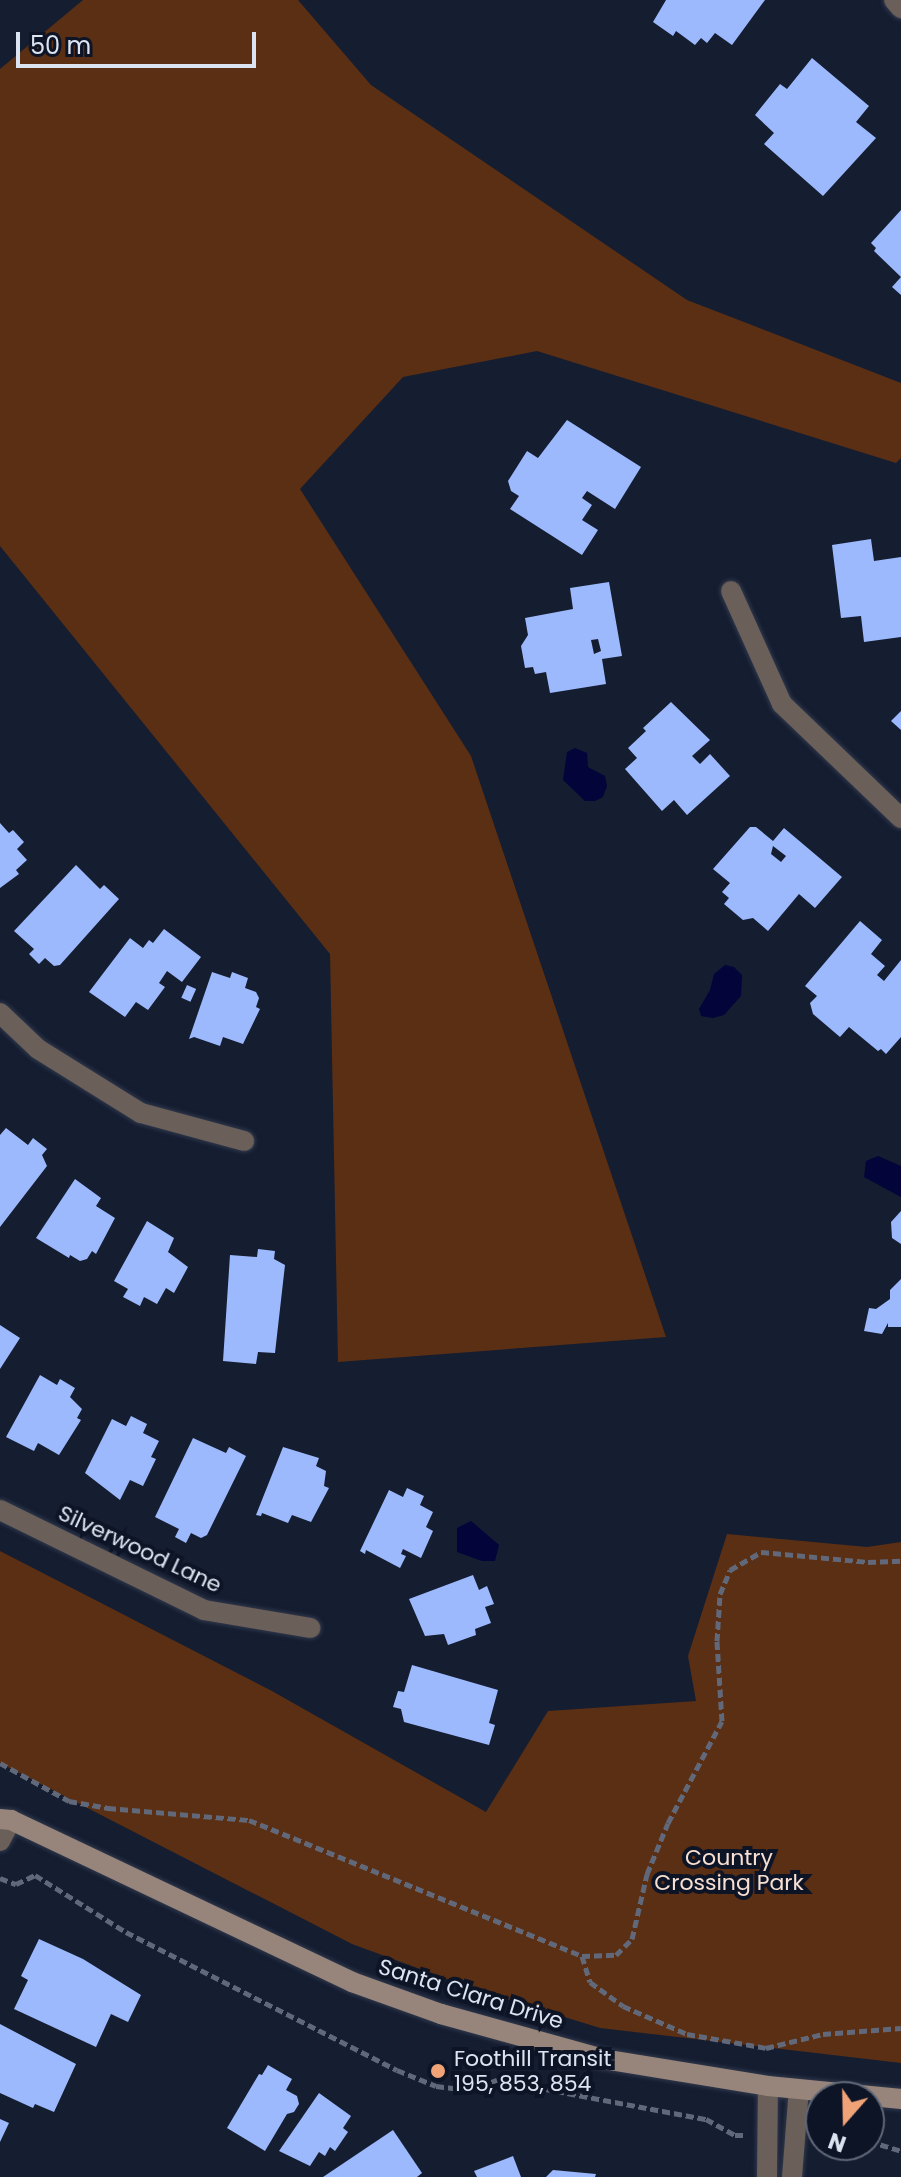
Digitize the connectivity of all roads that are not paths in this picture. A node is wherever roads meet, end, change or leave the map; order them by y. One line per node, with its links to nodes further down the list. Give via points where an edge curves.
1 (894, 0): 2 (street)
2 (901, 8)
3 (731, 591): 4 (street, via 782,704)
4 (901, 818)
5 (0, 1013): 6 (street, via 38,1049 141,1113)
6 (244, 1141)
7 (0, 1510): 8 (street, Silverwood Lane, via 204,1610)
8 (310, 1628)
9 (4, 1816): 10 (street); 11 (main road, Santa Clara Drive, via 352,1982 441,2014 603,2059)
10 (0, 1841)
11 (768, 2086): 12 (main road, Santa Clara Drive); 14 (street)
12 (799, 2089): 13 (main road, Santa Clara Drive); 15 (street)
13 (901, 2099)
14 (767, 2177)
15 (792, 2177)

